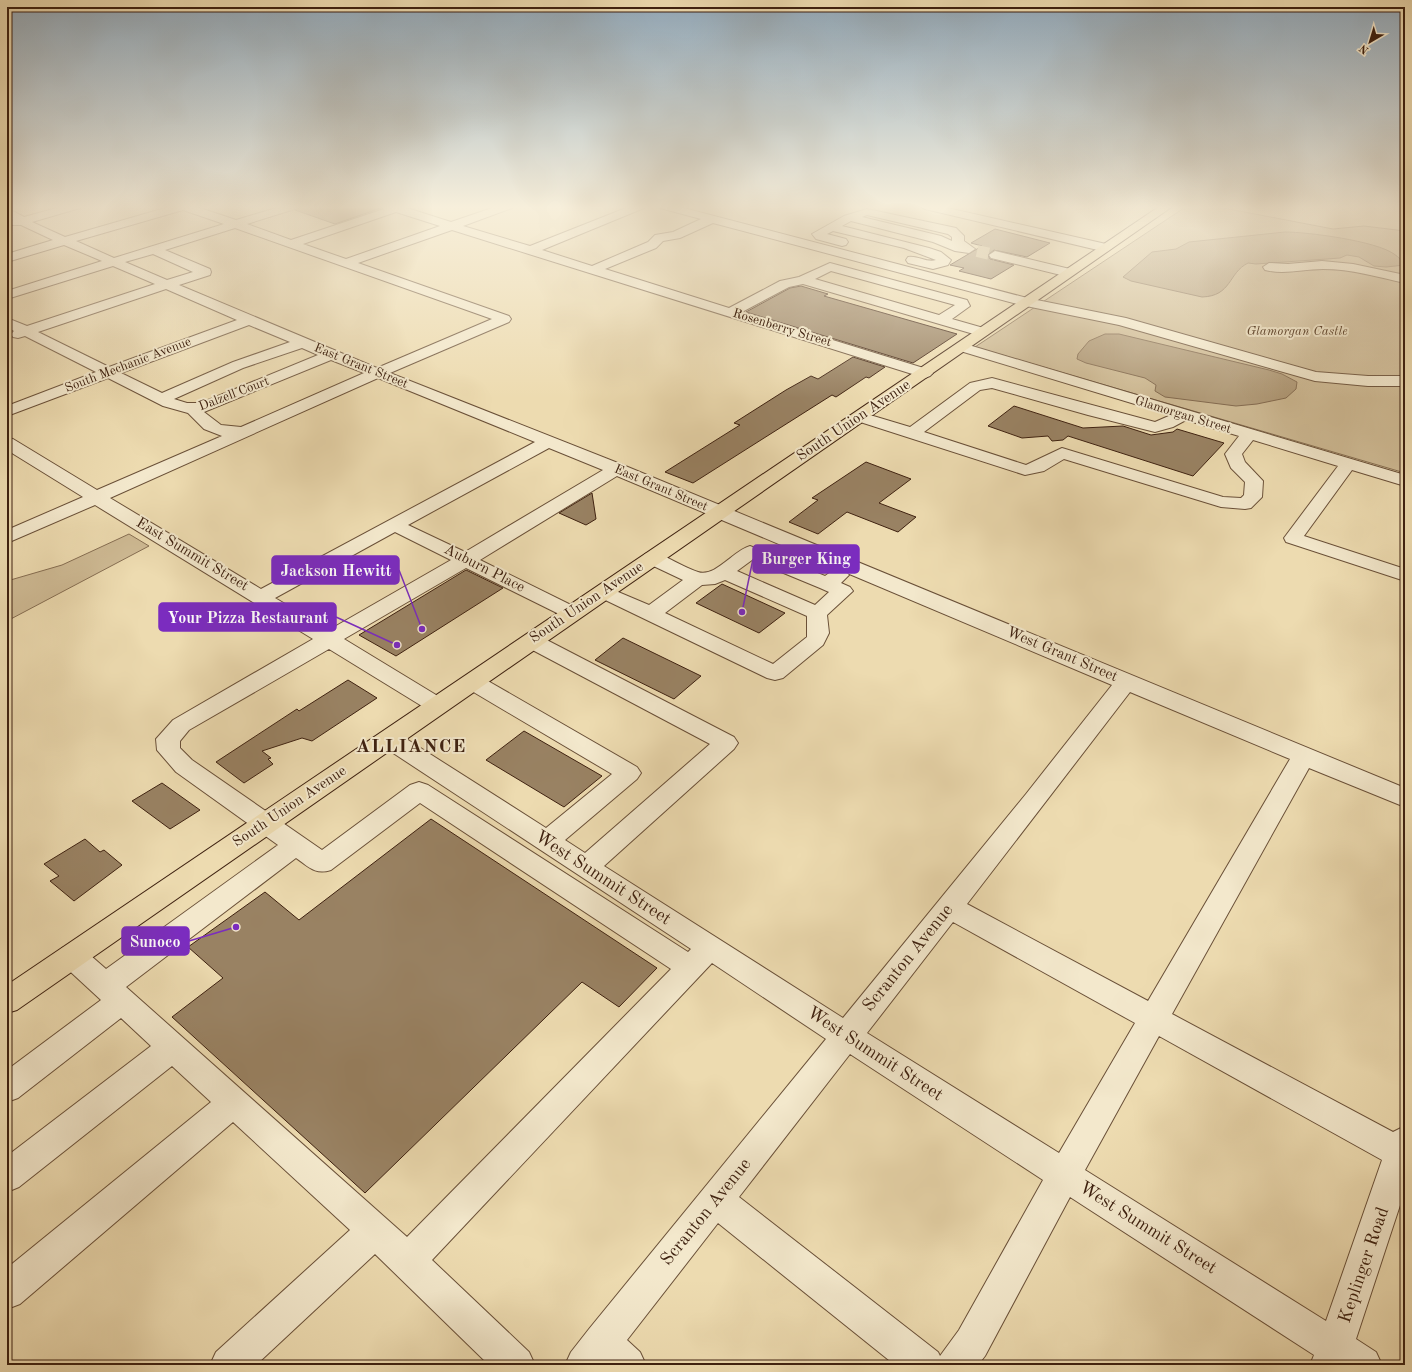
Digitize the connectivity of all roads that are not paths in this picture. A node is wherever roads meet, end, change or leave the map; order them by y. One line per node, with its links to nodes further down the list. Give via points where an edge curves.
1 (89, 270): 18 (street)
2 (134, 270): 16 (street, East Grant Street)
3 (201, 270): 16 (street, via 205,272)
4 (367, 270): 32 (street, via 504,319)
5 (599, 270): 20 (street, Rosenberry Street)
6 (824, 270): 15 (street)
7 (841, 270): 17 (street)
8 (906, 270): 13 (street)
9 (1057, 270): 12 (street)
10 (1073, 270): 12 (main road, South Union Avenue)
11 (1362, 270): 14 (street)
12 (1069, 273): 19 (main road, South Union Avenue)
13 (935, 278): 17 (street); 19 (street)
14 (1405, 279)
15 (804, 280): 20 (street, via 785,284); 22 (street)
16 (168, 285): 21 (street, East Grant Street); 24 (street)
17 (915, 290): 22 (street, via 962,303 963,306)
18 (7, 295)
19 (1026, 302): 25 (main road, South Union Avenue); 33 (street, via 1121,321 1315,376 1368,381)
20 (732, 312): 31 (street, Rosenberry Street)
21 (249, 320): 27 (street, East Grant Street); 30 (street, South Mechanic Avenue)
22 (941, 320): 25 (street)
23 (7, 322): 24 (street, Dalzell Court)
24 (25, 331): 26 (street); 30 (street, Dalzell Court)
25 (982, 332): 28 (main road, South Union Avenue)
26 (7, 338)
27 (302, 342): 29 (street, East Grant Street); 34 (street)
28 (962, 347): 31 (main road, South Union Avenue); 35 (street, Glamorgan Street)
29 (331, 355): 32 (street, East Grant Street); 36 (street, Dalzell Court)
30 (108, 372): 34 (street, Dalzell Court); 37 (street, South Mechanic Avenue)
31 (924, 372): 39 (main road, South Union Avenue)
32 (377, 373): 41 (street); 44 (street, East Grant Street)
33 (1405, 381)
34 (162, 399): 36 (street, Dalzell Court, via 180,408)
35 (1132, 400): 38 (street, Glamorgan Street); 40 (street)
36 (193, 410): 41 (street, via 202,422 215,428 229,433)
37 (7, 411)
38 (1183, 415): 40 (street, via 1155,427); 43 (street, Glamorgan Street)
39 (860, 417): 42 (street); 50 (main road, South Union Avenue)
40 (1113, 417): 42 (street, via 992,383 975,386)
41 (246, 432): 49 (street)
42 (912, 433): 43 (street, via 1025,470 1038,467 1062,453 1221,502 1245,504 1254,496 1254,481 1237,464 1233,454)
43 (1249, 435): 46 (street, Glamorgan Street)
44 (549, 442): 47 (street, East Grant Street); 51 (street)
45 (7, 443): 49 (street, East Summit Street)
46 (1348, 464): 48 (street, Glamorgan Street); 57 (street, via 1293,538)
47 (617, 469): 50 (street, East Grant Street); 54 (street)
48 (1405, 481)
49 (97, 497): 52 (street); 61 (street, East Summit Street)
50 (720, 512): 53 (main road, South Union Avenue); 55 (street, West Grant Street)
51 (395, 524): 54 (street, Auburn Place); 61 (street)
52 (7, 537)
53 (652, 558): 58 (street); 60 (main road, South Union Avenue)
54 (466, 560): 63 (street, Auburn Place); 65 (street)
55 (849, 567): 59 (street); 68 (street, West Grant Street)
56 (723, 572): 58 (street, via 715,578); 59 (street, via 750,552); 62 (street)
57 (1405, 575)
58 (697, 579): 64 (street)
59 (827, 584): 62 (street, via 843,591)
60 (604, 592): 63 (main road, South Union Avenue); 64 (street)
61 (260, 597): 65 (street, East Summit Street)
62 (818, 613): 64 (street, via 819,627 816,640 775,673)
63 (572, 614): 66 (main road, South Union Avenue)
64 (650, 614)
65 (328, 639): 69 (street, East Summit Street); 75 (street, via 181,725 168,739 169,750 184,766)
66 (532, 641): 67 (main road, South Union Avenue); 78 (street, via 726,743)
67 (473, 682): 69 (main road, South Union Avenue); 76 (street, via 629,773)
68 (1126, 682): 71 (street, West Grant Street); 79 (street, Scranton Avenue)
69 (438, 706): 70 (main road, South Union Avenue)
70 (389, 739): 72 (street, West Summit Street); 75 (main road, South Union Avenue)
71 (1304, 756): 73 (street, West Grant Street); 84 (street)
72 (464, 788): 74 (street); 76 (street, West Summit Street)
73 (1405, 798)
74 (441, 805): 77 (street, via 419,791 322,863); 81 (street)
75 (265, 824): 77 (street); 80 (main road, South Union Avenue)
76 (547, 842): 78 (street, West Summit Street)
77 (296, 845): 82 (street)
78 (586, 867): 81 (street, West Summit Street)
79 (949, 908): 84 (street); 85 (street, Scranton Avenue)
80 (72, 956): 82 (street); 83 (main road, South Union Avenue)
81 (700, 958): 85 (street, West Summit Street); 94 (street)
82 (114, 993): 86 (street); 87 (street)
83 (7, 1001)
84 (1155, 1019): 89 (street); 90 (street)
85 (846, 1036): 90 (street, West Summit Street); 92 (street, Scranton Avenue)
86 (173, 1047): 88 (street); 91 (street)
87 (7, 1088)
88 (234, 1102): 93 (street); 95 (street)
89 (1404, 1150): 97 (street, Keplinger Road)
90 (1064, 1175): 97 (street, West Summit Street); 101 (street, via 972,1343)
91 (7, 1176)
92 (716, 1200): 96 (street, Scranton Avenue); 100 (street)
93 (374, 1230): 94 (street); 98 (street)
94 (407, 1261): 99 (street)
95 (7, 1291)
96 (604, 1357)
97 (1343, 1359)
98 (229, 1365)
99 (516, 1365)
100 (924, 1365)
101 (955, 1365)

